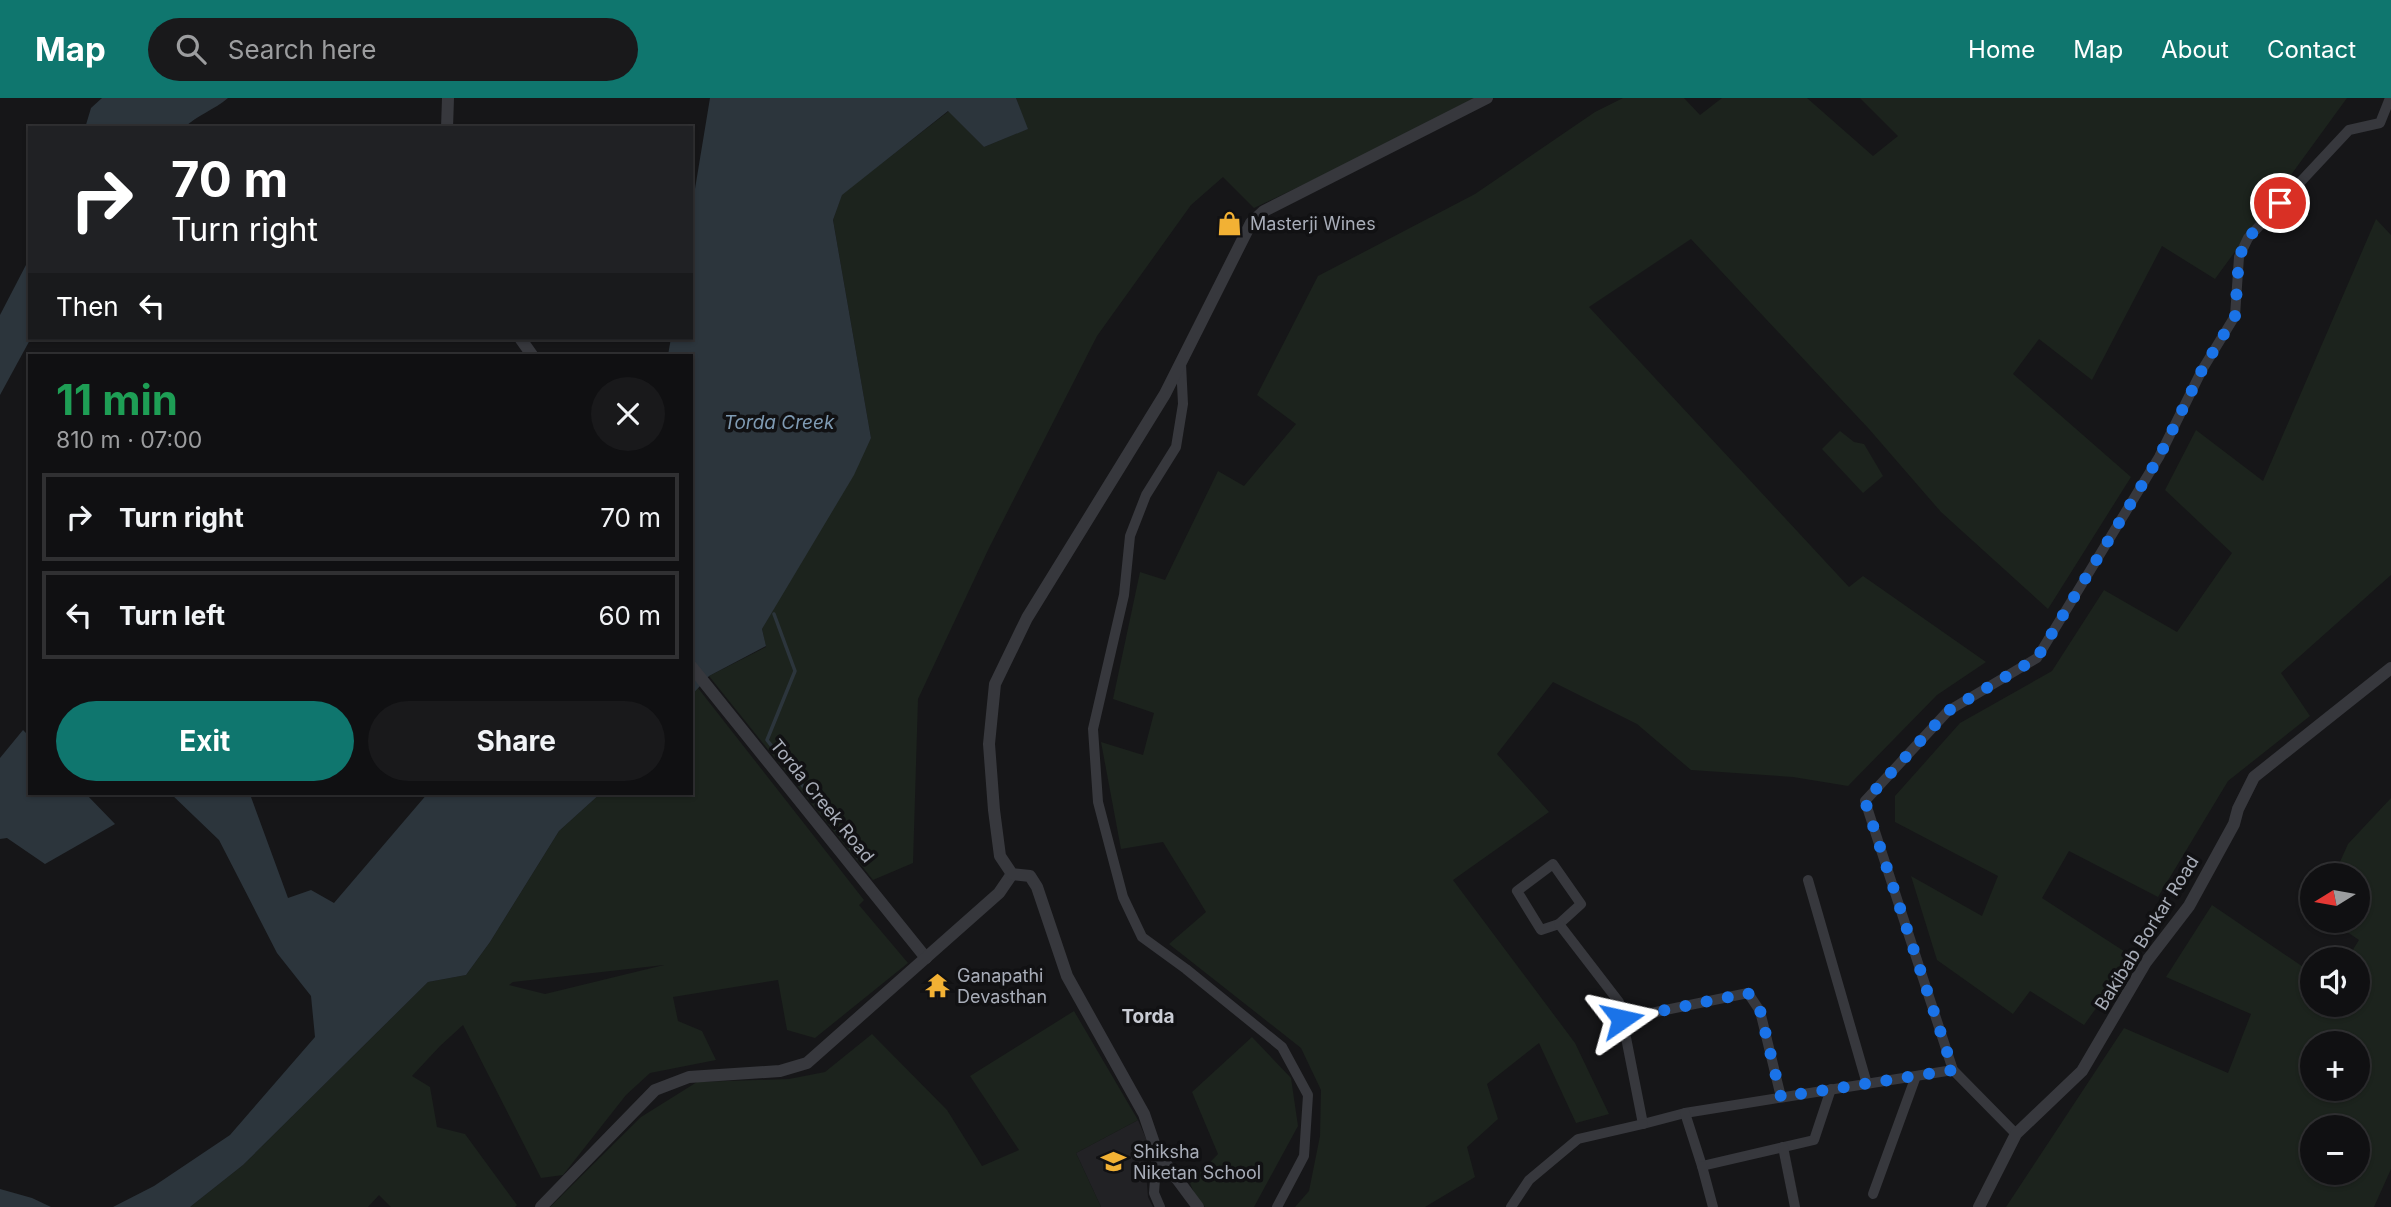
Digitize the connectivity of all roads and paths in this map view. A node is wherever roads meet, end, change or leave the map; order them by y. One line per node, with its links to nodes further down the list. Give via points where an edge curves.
1 (448, 98): 4 (street)
2 (1487, 98): 5 (street, via 1264,211 1251,223)
3 (2390, 98): 13 (street, via 2381,123 2349,130 2248,238 2239,257 2235,316 2159,457 2037,658 1948,711 1865,801)
4 (447, 126)
5 (1181, 364): 8 (street, via 1027,618 995,684 989,744 994,810 1000,856); 28 (street, via 1183,404 1176,447 1146,495 1130,536 1124,595 1093,729 1098,802 1123,897 1142,937 1282,1047 1308,1095 1304,1156)
6 (2391, 668): 20 (street, Bakibab Borkar Road, via 2254,777 2189,906 2146,962 2082,1071)
7 (693, 669): 11 (street, Torda Creek Road)
8 (1012, 874): 11 (street, via 999,893); 22 (street, via 1030,876 1037,887 1068,976 1144,1114)
9 (1808, 880): 15 (street)
10 (1559, 924): 10 (street, via 1541,930 1517,891 1553,864 1581,904); 12 (street, via 1619,1002)
11 (926, 958): 25 (street, via 807,1063 780,1071 689,1077 655,1090)
12 (1622, 1019): 17 (street, via 1748,993 1760,1010); 19 (street)
13 (1953, 1070): 14 (street); 20 (street)
14 (1916, 1076): 15 (street); 24 (street)
15 (1867, 1084): 16 (street)
16 (1831, 1089): 17 (street); 21 (street, via 1814,1140)
17 (1781, 1097): 18 (street)
18 (1685, 1113): 19 (street); 23 (street)
19 (1643, 1124): 29 (street, via 1578,1139 1529,1180)
20 (2017, 1134): 32 (street, Bakibab Borkar Road)
21 (1783, 1147): 23 (street); 31 (street)
22 (1157, 1152): 26 (street, via 1154,1193); 27 (street)
23 (1702, 1166): 30 (street)
24 (1873, 1194)
25 (541, 1207)
26 (1160, 1207)
27 (1198, 1207)
28 (1277, 1207)
29 (1511, 1207)
30 (1713, 1207)
31 (1795, 1207)
32 (1979, 1207)

